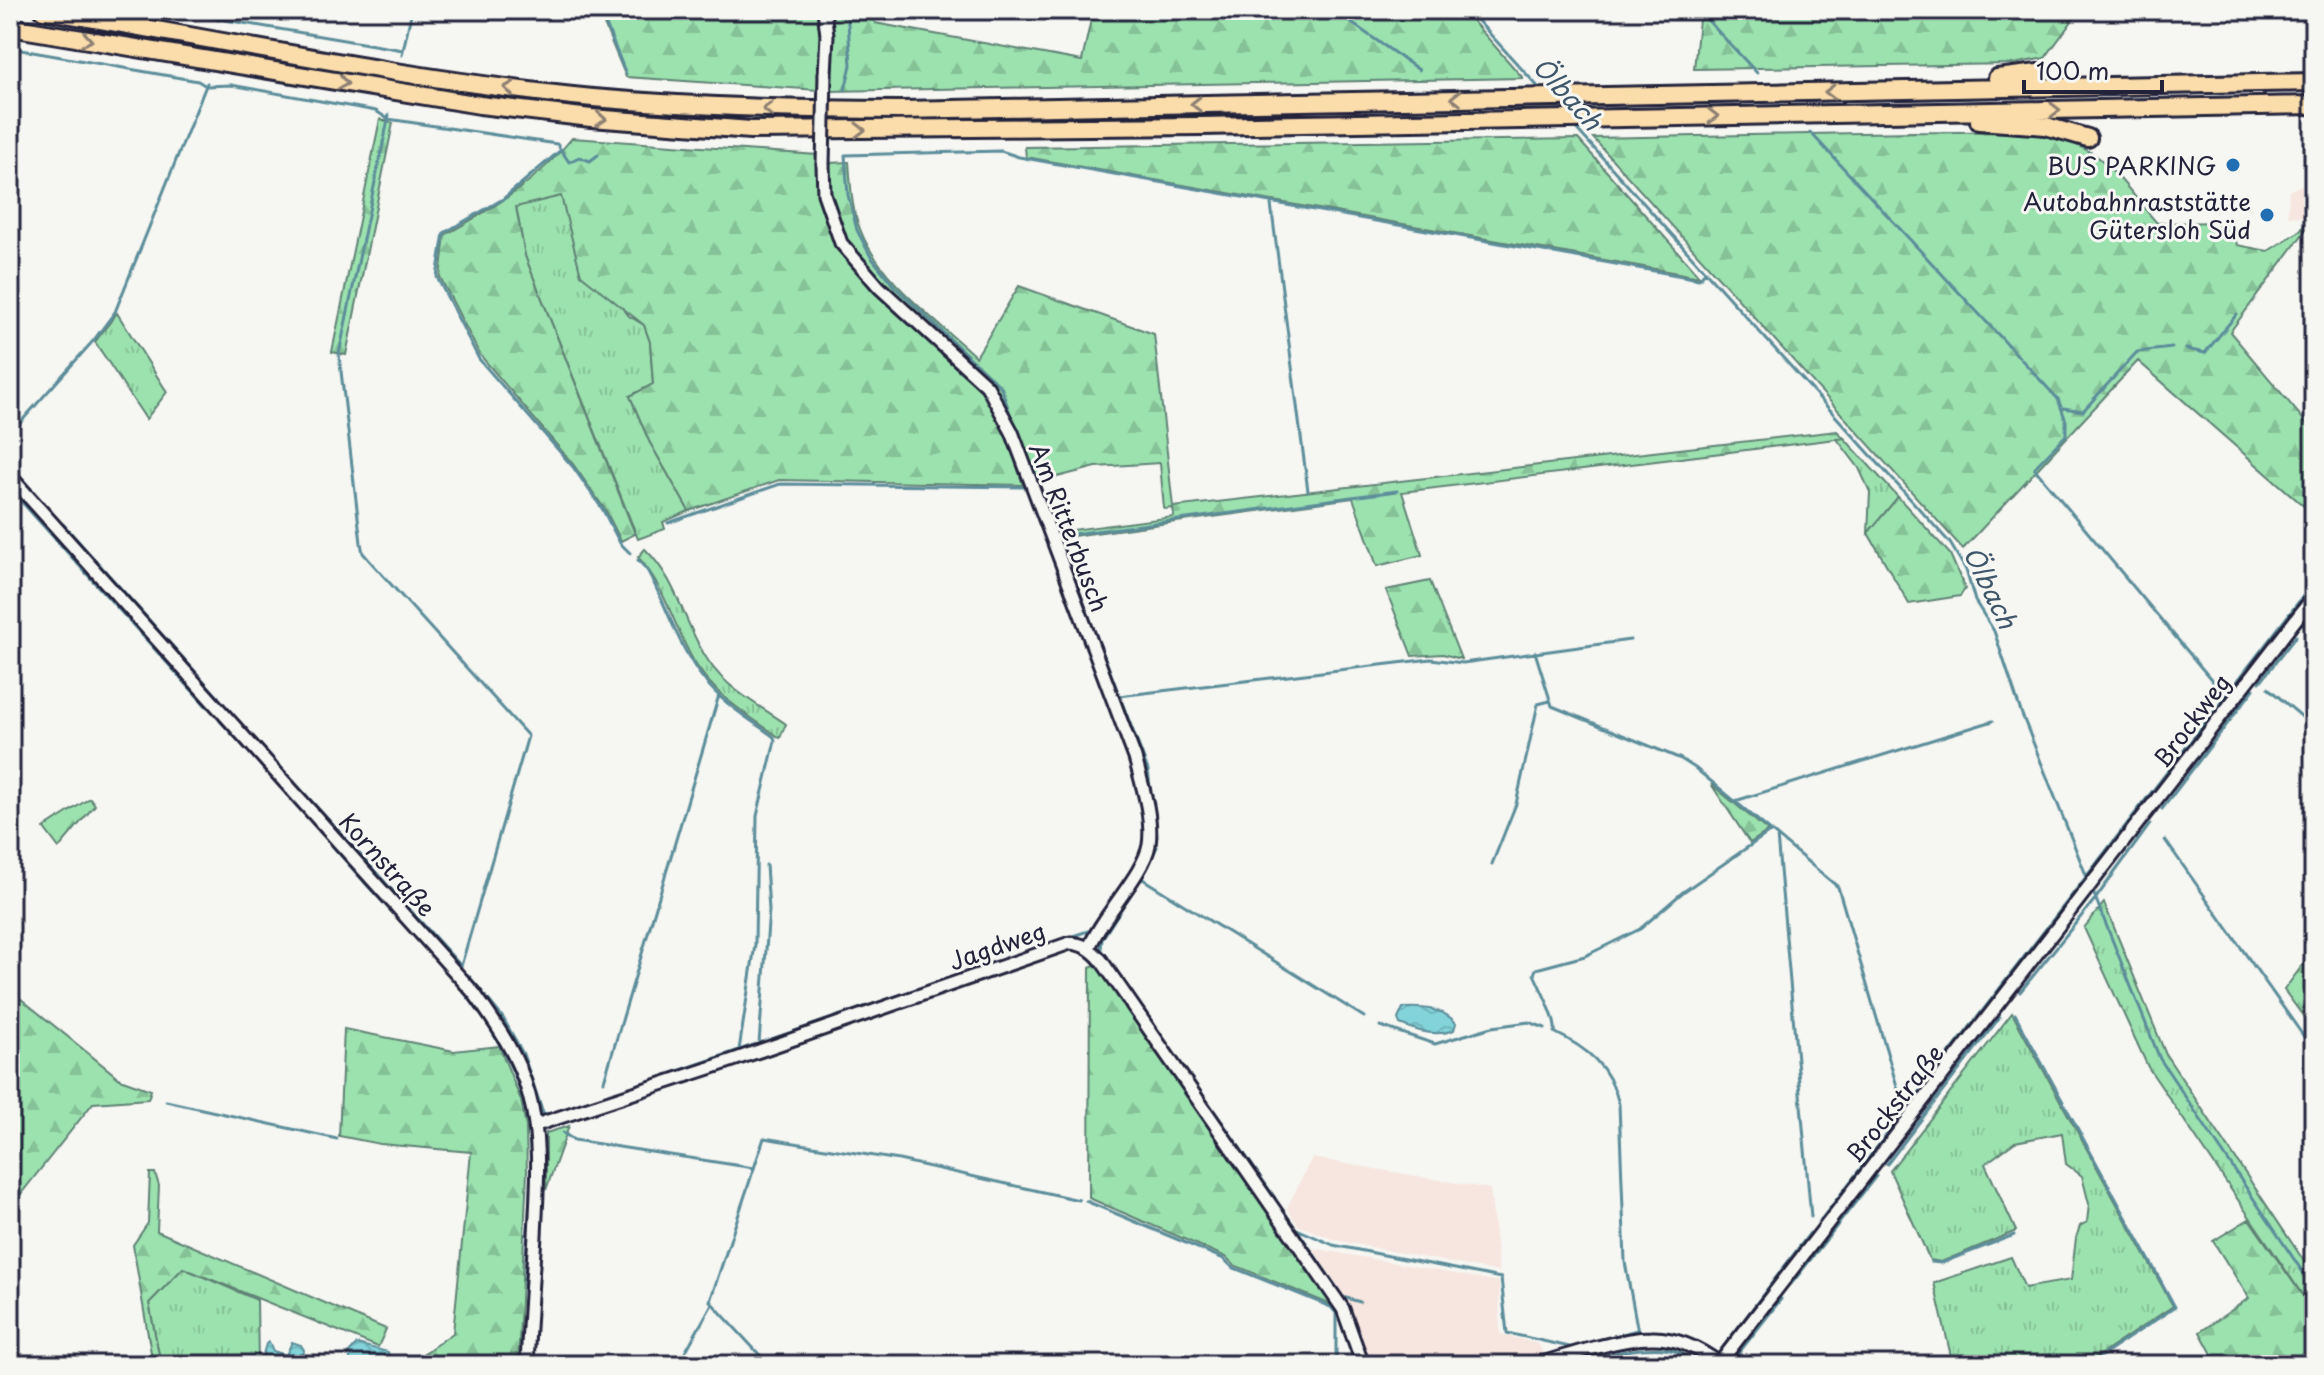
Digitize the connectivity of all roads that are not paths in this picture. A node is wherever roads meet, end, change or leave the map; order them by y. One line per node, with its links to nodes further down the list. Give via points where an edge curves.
1 (43, 10): 6 (highway, one-way to 1, via 901,110 749,108 483,85)
2 (824, 10): 13 (street, Am Ritterbusch, bridge, via 824,194 841,243 879,287 987,386 1012,432 1135,758 1149,843)
3 (10, 27): 8 (highway, one-way to 8, via 480,105 751,130)
4 (2038, 73): 6 (highway, via 1938,80)
5 (2314, 82): 6 (highway)
6 (1893, 90)
7 (2314, 105): 8 (highway, one-way to 7)
8 (1893, 113): 9 (highway, via 2046,126)
9 (2088, 138)
10 (10, 476): 14 (street, Kornstraße, via 474,993 518,1064)
11 (2314, 596): 12 (street, Brockweg)
12 (2103, 870): 15 (street, Brockstraße)
13 (1089, 948): 14 (street, Jagdweg, via 1070,943); 17 (street, via 1343,1309)
14 (536, 1125): 16 (street, Kornstraße, via 539,1172)
15 (1719, 1364): 18 (street, Brockstraße, via 1677,1341 1651,1338)
16 (527, 1365)
17 (1363, 1365)
18 (1536, 1365)

